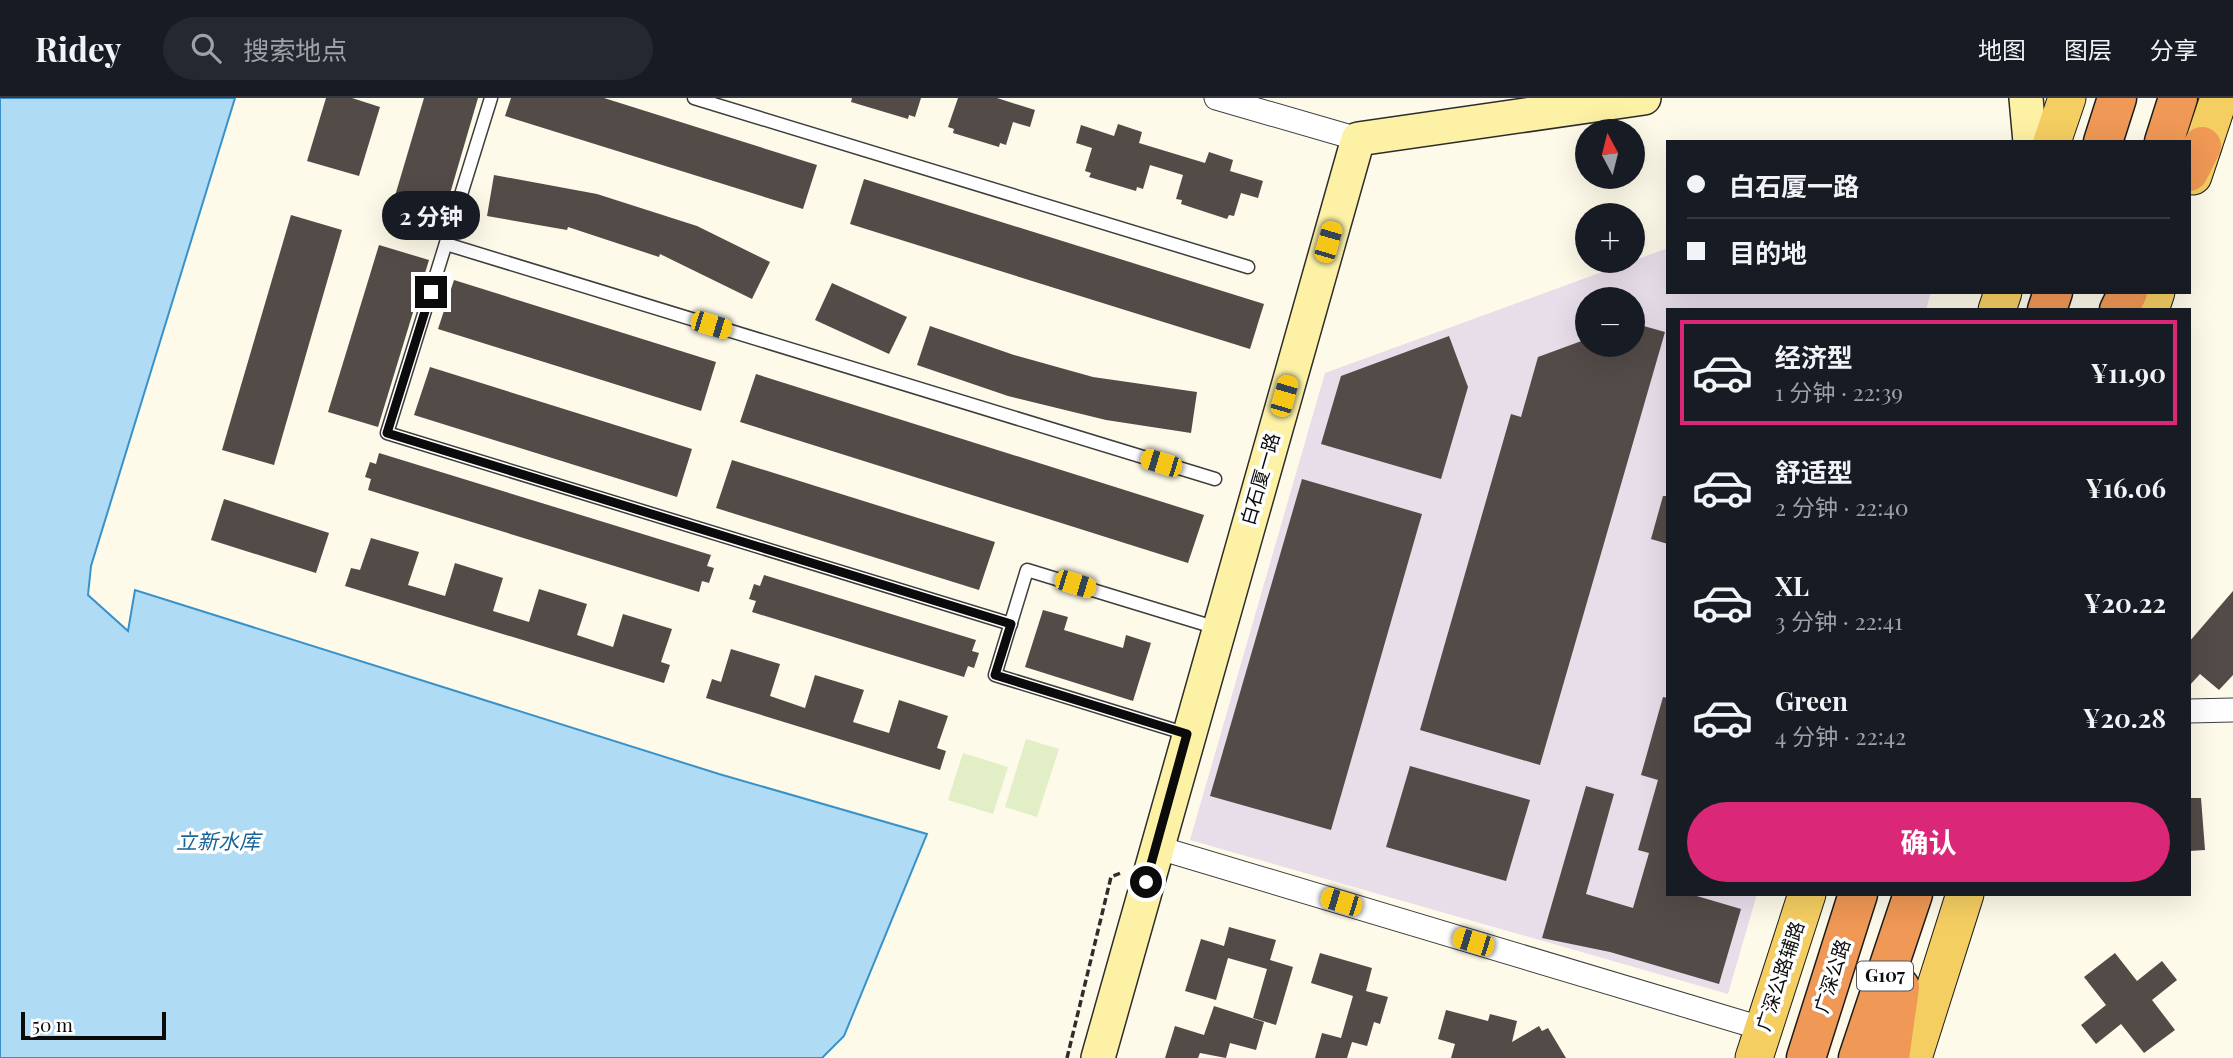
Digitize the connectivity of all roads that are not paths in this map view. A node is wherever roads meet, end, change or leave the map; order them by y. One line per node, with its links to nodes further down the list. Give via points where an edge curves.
1 (491, 98): 17 (lane)
2 (694, 98): 18 (lane)
3 (1216, 98): 10 (street)
4 (1644, 98): 10 (street)
5 (2026, 98): 11 (street)
6 (2067, 98): 12 (main road)
7 (2117, 98): 13 (highway)
8 (2178, 98): 14 (highway)
9 (2219, 98): 15 (main road)
10 (1358, 139): 21 (street, 白石厦一路)
11 (2030, 140)
12 (2053, 140)
13 (2104, 140)
14 (2165, 140)
15 (2196, 159): 16 (main road)
16 (2191, 179)
17 (446, 244): 19 (lane); 20 (lane, via 387,433)
18 (1248, 267)
19 (1214, 479)
20 (1011, 624): 21 (lane, via 1027,570); 24 (lane, via 995,675)
21 (1217, 628): 24 (street, 白石厦一路)
22 (2191, 710): 23 (street)
23 (2233, 710)
24 (1187, 734): 25 (street, 白石厦一路)
25 (1154, 852): 30 (street); 31 (street, 白石厦一路)
26 (1806, 896): 30 (main road, 广深公路辅路)
27 (1857, 896): 32 (highway, 广深公路 / G107)
28 (1964, 896): 35 (main road)
29 (1912, 897): 33 (highway, G107); 34 (highway)
30 (1759, 1044)
31 (1098, 1058)
32 (1806, 1058)
33 (1857, 1058)
34 (1890, 1058)
35 (1913, 1058)

